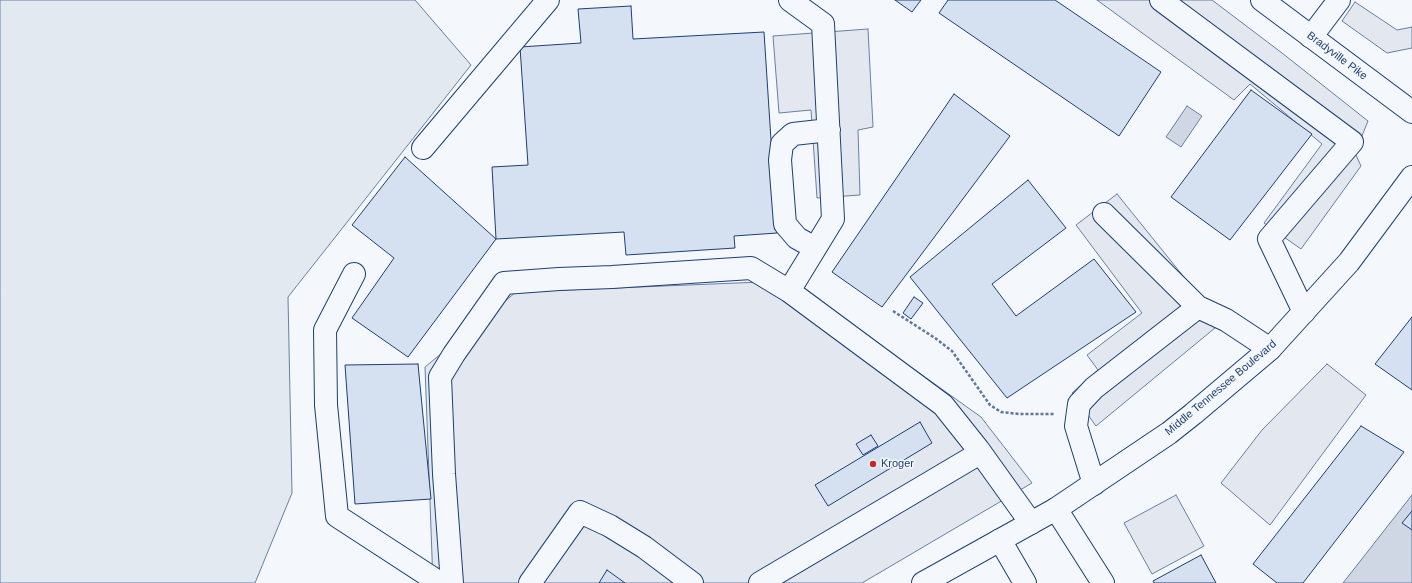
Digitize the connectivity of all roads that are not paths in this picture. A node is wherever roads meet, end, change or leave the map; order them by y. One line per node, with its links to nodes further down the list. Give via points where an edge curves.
1 (548, 0): 9 (main road)
2 (790, 0): 8 (main road, via 823,24)
3 (1161, 0): 16 (main road, via 1352,142 1269,239)
4 (1262, 0): 6 (main road, Bradyville Pike)
5 (1339, 0): 6 (main road)
6 (1311, 37): 7 (main road, Bradyville Pike)
7 (1412, 112)
8 (829, 130): 12 (main road, via 833,219); 12 (main road, via 792,134 782,144 780,160 785,224 797,238)
9 (423, 148)
10 (1412, 178): 16 (main road, Middle Tennessee Boulevard, via 1348,262)
11 (1104, 214): 15 (main road)
12 (815, 248): 14 (main road)
13 (354, 274): 24 (main road, via 325,330 326,405 337,516)
14 (789, 291): 18 (main road, via 943,405); 25 (main road, via 751,268 504,283 440,377)
15 (1198, 307): 17 (main road, via 1226,320); 19 (main road, via 1094,388 1079,404 1076,426)
16 (1304, 312): 17 (main road, Middle Tennessee Boulevard)
17 (1270, 349): 19 (main road, Middle Tennessee Boulevard, via 1169,433)
18 (980, 452): 21 (main road); 27 (main road)
19 (1094, 484): 20 (main road, Middle Tennessee Boulevard)
20 (1056, 509): 21 (main road, Middle Tennessee Boulevard); 30 (main road)
21 (1031, 523): 22 (main road, Middle Tennessee Boulevard)
22 (1000, 540): 28 (main road, Middle Tennessee Boulevard); 29 (main road)
23 (536, 581): 26 (main road, via 580,512 610,526 644,547)
24 (440, 583)
25 (452, 583)
26 (692, 583)
27 (760, 583)
28 (923, 583)
29 (1026, 583)
30 (1103, 583)

